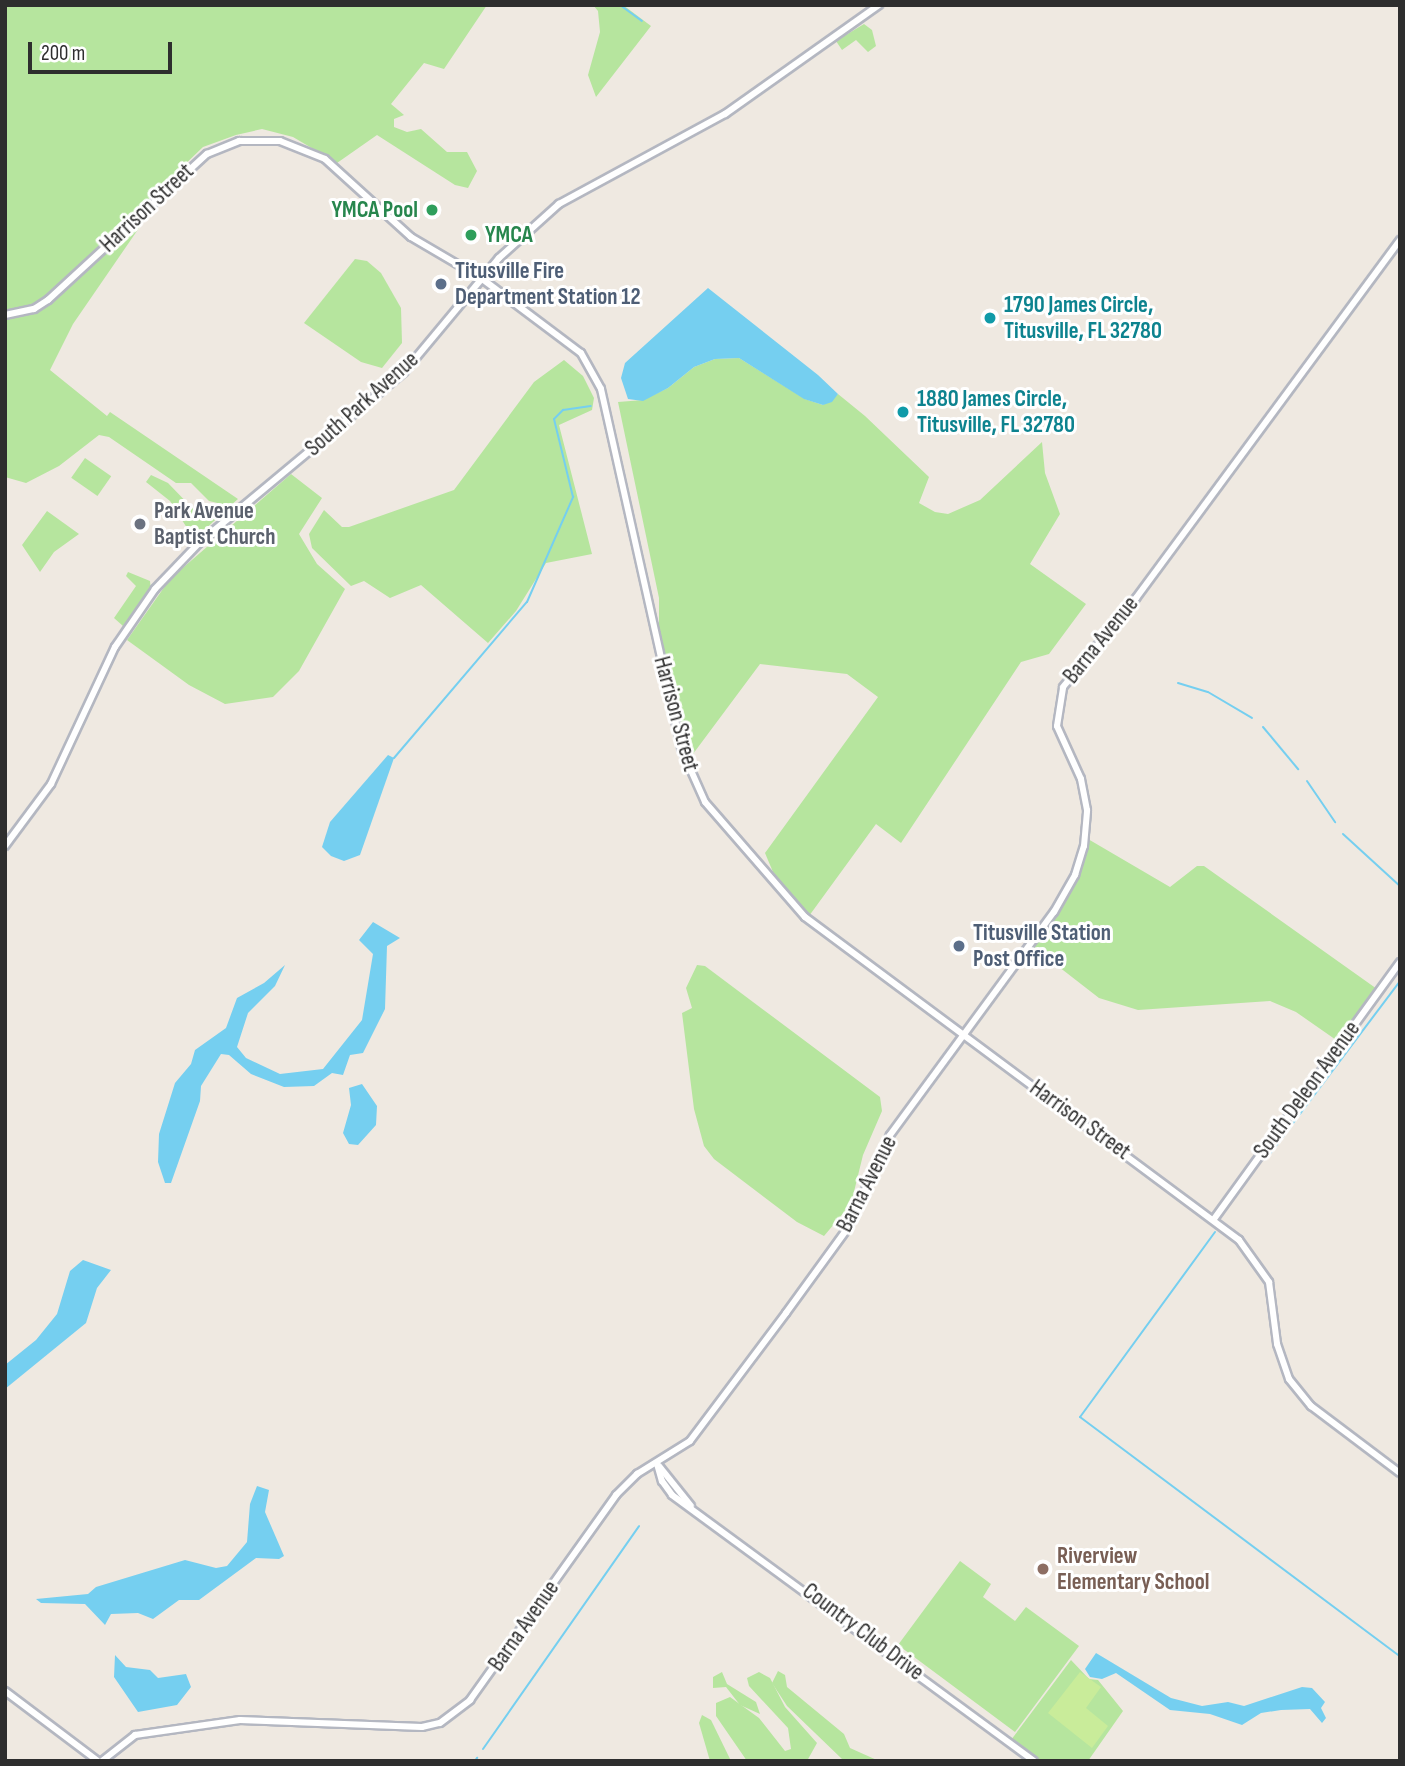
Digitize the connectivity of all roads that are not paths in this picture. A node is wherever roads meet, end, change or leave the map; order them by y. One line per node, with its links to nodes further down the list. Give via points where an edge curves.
1 (879, 5): 3 (street, South Park Avenue, via 734,108 559,204)
2 (1400, 240): 7 (street, Barna Avenue, via 1136,598 1063,687 1057,726 1081,779 1087,810 1084,846 1075,875 1054,912)
3 (481, 278): 4 (street, Harrison Street, via 411,237 313,151 256,139 224,146 190,166 48,300 34,309); 5 (street, South Park Avenue, via 404,372 199,543 155,589 115,647 51,784); 7 (street, Harrison Street, via 581,353 597,377 681,748 705,802 805,917)
4 (5, 316)
5 (5, 846)
6 (1400, 962): 8 (street, South Deleon Avenue)
7 (964, 1036): 8 (street, Harrison Street); 9 (street, Barna Avenue, via 890,1135 863,1199 826,1259 690,1441)
8 (1214, 1219): 10 (street, Harrison Street, via 1252,1254 1269,1282 1277,1344 1299,1393)
9 (657, 1464): 12 (street, Barna Avenue, via 637,1474 616,1495 480,1689 440,1723 422,1727 265,1720 212,1723 128,1737); 13 (street, Country Club Drive, via 662,1481 691,1506)
10 (1400, 1473)
11 (5, 1691): 12 (street)
12 (100, 1761)
13 (1034, 1761)

